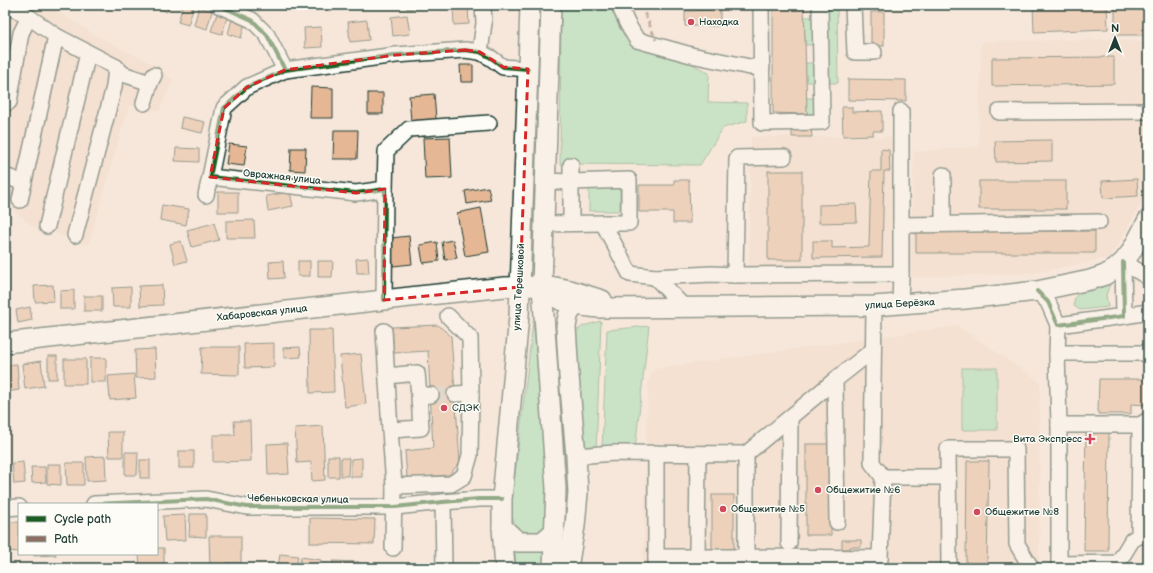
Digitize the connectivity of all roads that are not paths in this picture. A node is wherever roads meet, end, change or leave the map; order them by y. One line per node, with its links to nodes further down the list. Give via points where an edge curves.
1 (7, 5): 10 (street)
2 (218, 5): 19 (street, via 252,20 267,35)
3 (483, 5): 13 (street, via 484,23)
4 (530, 5): 18 (main road, улица Терешковой)
5 (551, 5): 31 (main road)
6 (619, 5): 16 (street, via 637,40 691,55)
7 (761, 5): 16 (street)
8 (820, 5): 16 (street, via 822,122 762,123)
9 (853, 5): 14 (street, via 855,52)
10 (29, 17): 11 (street); 17 (street, via 21,32)
11 (56, 36): 12 (street); 33 (street)
12 (88, 52): 15 (street); 44 (street)
13 (480, 52): 18 (street, via 503,67); 19 (street, via 465,50 396,55)
14 (874, 52)
15 (116, 67): 21 (street, via 123,74 152,79); 45 (street, via 114,87)
16 (762, 67)
17 (10, 68): 20 (street, via 9,102)
18 (528, 69): 52 (main road, улица Терешковой)
19 (285, 70): 30 (street, via 247,87 224,108)
20 (5, 101)
21 (144, 103)
22 (901, 111): 43 (street)
23 (1148, 111): 24 (street)
24 (999, 112)
25 (489, 123): 34 (street, via 409,129 386,151)
26 (784, 158): 47 (street, via 737,158)
27 (571, 165): 32 (street)
28 (944, 175): 42 (street)
29 (5, 176): 33 (street)
30 (210, 177): 34 (street, Овражная улица, via 356,193); 35 (street)
31 (545, 181): 32 (street); 41 (main road)
32 (571, 182): 39 (street); 40 (street, via 629,180 629,223)
33 (24, 183): 36 (street)
34 (385, 189): 54 (street)
35 (206, 195)
36 (20, 200)
37 (1148, 220): 46 (main road, улица Берёзка)
38 (1099, 222): 42 (street)
39 (570, 223): 40 (street); 41 (street)
40 (603, 223): 49 (street, via 630,274)
41 (544, 224): 51 (main road)
42 (943, 224): 43 (street)
43 (901, 225): 48 (street)
44 (47, 226)
45 (75, 234)
46 (1123, 262): 50 (street); 53 (main road, улица Берёзка, via 1090,280); 62 (street)
47 (735, 274): 48 (street); 49 (street)
48 (901, 274): 56 (street)
49 (655, 277): 58 (street)
50 (1148, 277)
51 (542, 286): 52 (main road, улица Берёзка); 55 (main road, улица Берёзка, via 563,302); 59 (main road, улица Берёзка, via 570,290); 92 (main road, via 556,489)
52 (520, 287): 54 (main road, Хабаровская улица); 84 (main road, улица Терешковой)
53 (1037, 291): 56 (main road, улица Берёзка); 63 (street, via 1048,302)
54 (384, 300): 65 (main road, Хабаровская улица)
55 (574, 305): 59 (main road, улица Берёзка); 80 (main road, via 568,316 566,328)
56 (900, 305): 57 (main road, улица Берёзка)
57 (874, 306): 58 (main road, улица Берёзка); 66 (street)
58 (684, 307): 59 (main road, улица Берёзка)
59 (622, 308)
60 (1148, 312): 62 (street)
61 (448, 316): 71 (street, via 470,338)
62 (1124, 316): 63 (street)
63 (1058, 325): 68 (street)
64 (384, 331): 69 (street)
65 (5, 343)
66 (873, 350): 70 (street); 81 (street, via 872,463)
67 (1148, 353): 68 (street)
68 (1057, 354): 75 (street)
69 (387, 376): 76 (street); 76 (street, via 417,373 425,396 420,428)
70 (835, 380): 73 (street); 90 (street)
71 (471, 393): 72 (street); 83 (street, via 470,455 464,476 451,484)
72 (455, 394)
73 (790, 418): 79 (street); 94 (street)
74 (1144, 423): 75 (street); 93 (street)
75 (1059, 425): 93 (street, via 1059,564 1118,563 1132,540)
76 (390, 430): 83 (street)
77 (656, 453): 78 (street); 80 (street); 98 (street)
78 (698, 454): 79 (street); 96 (street)
79 (746, 454): 97 (street)
80 (576, 456): 103 (main road, via 578,493)
81 (883, 477): 82 (street); 99 (street)
82 (948, 477): 104 (street); 105 (street, via 948,449 1016,449 1017,544)
83 (394, 486): 88 (street)
84 (502, 499): 85 (street, Чебеньковская улица); 91 (main road, улица Терешковой)
85 (443, 502): 88 (street, Чебеньковская улица); 100 (street)
86 (116, 503): 88 (street, Чебеньковская улица, via 206,499 247,507)
87 (18, 507): 89 (street)
88 (394, 507): 95 (street)
89 (5, 508)
90 (837, 522)
91 (502, 527): 92 (main road, via 518,542 542,542); 101 (main road, улица Терешковой)
92 (555, 531): 102 (main road)
93 (1143, 536)
94 (789, 543)
95 (393, 548)
96 (697, 557): 97 (street); 98 (street)
97 (746, 557): 99 (street)
98 (656, 562)
99 (879, 563)
100 (444, 568)
101 (505, 568)
102 (552, 568)
103 (568, 568)
104 (949, 568)
105 (1030, 568)

